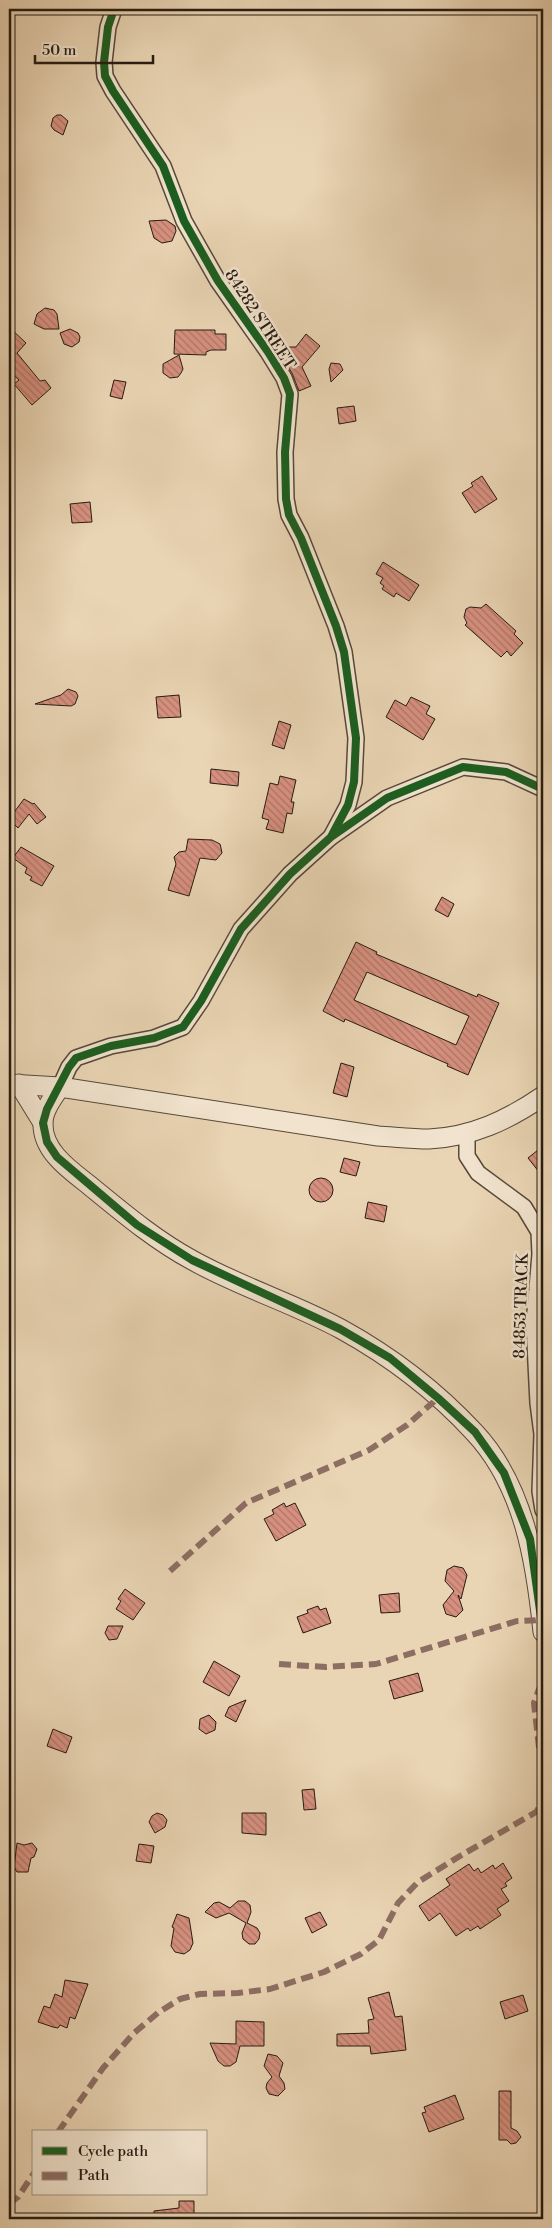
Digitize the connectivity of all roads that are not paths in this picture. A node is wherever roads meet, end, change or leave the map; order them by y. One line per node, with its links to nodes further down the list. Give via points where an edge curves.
1 (114, 9): 3 (street, 84282 STREET, via 108,26 105,76 163,166 184,221 218,281 268,352 290,394 285,452 289,515 301,538 344,652 356,738 352,790)
2 (543, 789): 3 (street, via 506,772 463,767 387,798)
3 (331, 837): 5 (street, via 290,874 241,930 184,1027 76,1058 68,1067)
4 (14, 1084): 5 (street); 7 (street)
5 (60, 1087): 7 (street); 8 (street, via 378,1136 429,1139)
6 (543, 1096): 8 (street, via 492,1126)
7 (43, 1123): 10 (street, via 47,1142 57,1157 137,1225 192,1260 340,1329 390,1358 475,1432 504,1473 530,1539)
8 (467, 1133): 9 (street, 84853 TRACK, via 467,1156 478,1173 524,1207 539,1232 534,1323 542,1434 540,1491)
9 (543, 1510)
10 (543, 1622)

